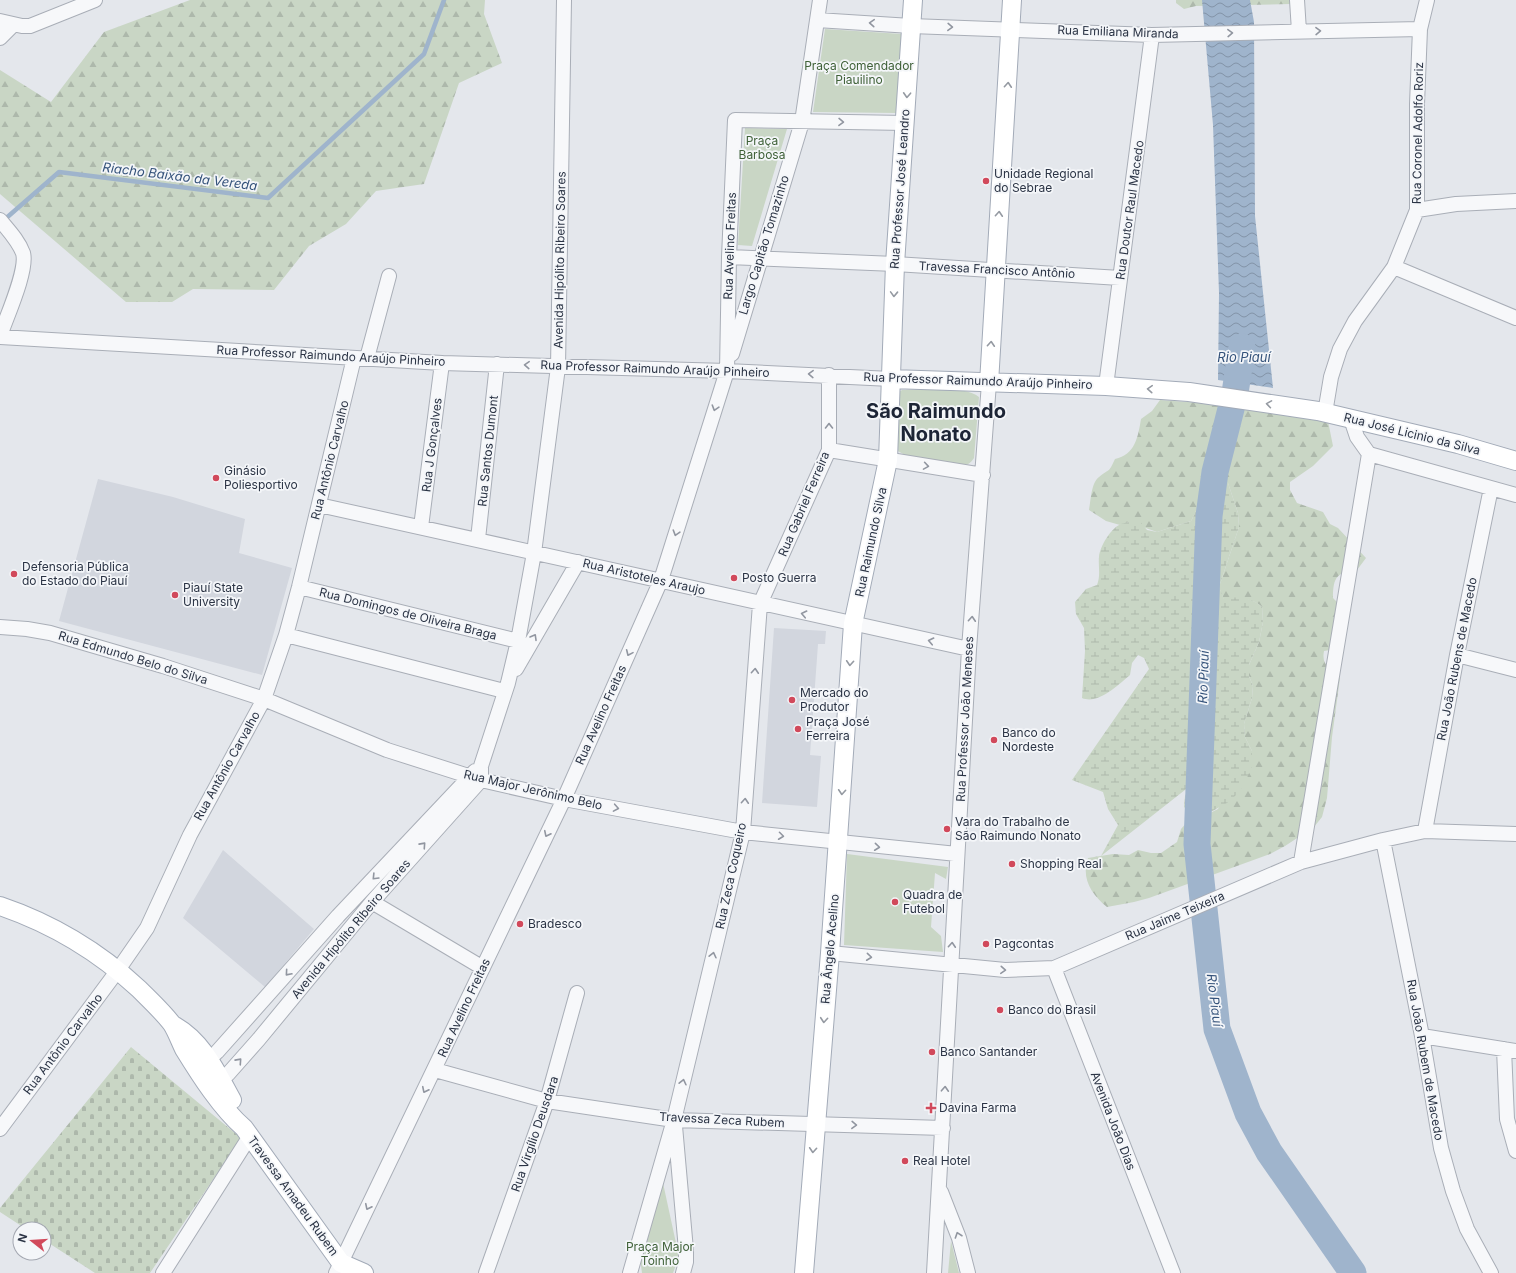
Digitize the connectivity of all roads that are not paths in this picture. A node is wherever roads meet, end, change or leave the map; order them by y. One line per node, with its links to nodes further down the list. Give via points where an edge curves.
1 (95, 0): 9 (street, via 30,26)
2 (564, 0): 33 (street, Avenida Hipólito Ribeiro Soares)
3 (820, 0): 8 (street, Largo Capitão Tomazinho)
4 (913, 0): 10 (main road, Rua Professor José Leandro)
5 (1012, 0): 11 (main road)
6 (1297, 0): 13 (street)
7 (1427, 0): 12 (street, Rua Coronel Adolfo Roriz)
8 (817, 20): 10 (street, Rua Emiliana Miranda, one-way to 8); 16 (street, Largo Capitão Tomazinho)
9 (6, 23): 15 (street)
10 (911, 26): 11 (street, Rua Emiliana Miranda, one-way to 11); 17 (main road, Rua Professor José Leandro, one-way to 17)
11 (1011, 29): 14 (street, Rua Emiliana Miranda); 25 (main road, one-way to 11)
12 (1420, 29): 13 (street, Rua Emiliana Miranda, one-way to 12); 19 (street, Rua Coronel Adolfo Roriz)
13 (1299, 31): 14 (street, Rua Emiliana Miranda, one-way to 13)
14 (1152, 35): 27 (street, Rua Doutor Raul Macedo)
15 (0, 38)
16 (802, 122): 17 (street, one-way to 17); 21 (street, Rua Avelino Freitas, via 735,120); 22 (street, Largo Capitão Tomazinho)
17 (905, 123): 23 (main road, Rua Professor José Leandro)
18 (1516, 201): 19 (street, via 1456,204)
19 (1417, 210): 24 (street, Rua Coronel Adolfo Roriz)
20 (0, 220): 29 (street, via 17,241 23,255 24,269)
21 (729, 257): 22 (street, Travessa Francisco Antônio); 34 (street, Rua Avelino Freitas)
22 (759, 259): 23 (street, Travessa Francisco Antônio); 34 (street, Largo Capitão Tomazinho)
23 (895, 264): 25 (street, Travessa Francisco Antônio); 36 (main road, Rua Professor José Leandro, one-way to 36)
24 (1394, 267): 28 (street); 39 (street, Rua Coronel Adolfo Roriz, via 1355,321 1340,349)
25 (996, 270): 27 (street, Travessa Francisco Antônio); 37 (main road, one-way to 25)
26 (389, 276): 30 (street, Rua Antônio Carvalho)
27 (1120, 278): 38 (street, Rua Doutor Raul Macedo)
28 (1516, 318)
29 (0, 337): 30 (street, Rua Professor Raimundo Araújo Pinheiro)
30 (361, 358): 31 (street, Rua Professor Raimundo Araújo Pinheiro); 48 (street, Rua Antônio Carvalho)
31 (442, 363): 32 (street, Rua Professor Raimundo Araújo Pinheiro); 49 (street, Rua J Gonçalves)
32 (497, 364): 33 (street, Rua Professor Raimundo Araújo Pinheiro, one-way to 32); 50 (street, Rua Santos Dumont)
33 (558, 367): 34 (street, Rua Professor Raimundo Araújo Pinheiro); 51 (street, Avenida Hipólito Ribeiro Soares)
34 (727, 371): 35 (street, Rua Professor Raimundo Araújo Pinheiro, one-way to 34); 53 (street, Rua Avelino Freitas, one-way to 53)
35 (829, 375): 36 (street, Rua Professor Raimundo Araújo Pinheiro); 41 (street, Rua Gabriel Ferreira, one-way to 35)
36 (892, 379): 37 (main road, Rua Professor Raimundo Araújo Pinheiro); 43 (main road, Rua Professor José Leandro)
37 (989, 383): 38 (main road, Rua Professor Raimundo Araújo Pinheiro); 45 (street, Rua Professor João Meneses)
38 (1106, 386): 39 (main road, Rua Professor Raimundo Araújo Pinheiro, one-way to 38, via 1189,392)
39 (1317, 411): 40 (main road, Rua José Licinio da Silva)
40 (1351, 419): 42 (street, via 1357,437); 44 (main road, Rua José Licinio da Silva, via 1458,444)
41 (828, 450): 43 (street); 55 (street, Rua Gabriel Ferreira)
42 (1369, 454): 46 (street); 73 (street)
43 (888, 460): 45 (street, one-way to 45); 56 (main road, Rua Raimundo Silva)
44 (1516, 461)
45 (983, 475): 60 (street, Rua Professor João Meneses, one-way to 45)
46 (1491, 488): 47 (street); 61 (street, Rua João Rubens de Macedo)
47 (1516, 495)
48 (319, 505): 49 (street, Rua Aristoteles Araujo); 54 (street, Rua Antônio Carvalho)
49 (421, 527): 50 (street, Rua Aristoteles Araujo)
50 (478, 539): 51 (street, Rua Aristoteles Araujo)
51 (534, 553): 52 (street, Rua Aristoteles Araujo); 59 (street, Avenida Hipólito Ribeiro Soares)
52 (578, 562): 53 (street, Rua Aristoteles Araujo); 63 (street, Avenida Hipólito Ribeiro Soares, one-way to 52)
53 (661, 580): 55 (street, Rua Aristoteles Araujo); 66 (street, Rua Avelino Freitas, one-way to 66)
54 (299, 587): 58 (street, Rua Antônio Carvalho); 59 (street, Rua Domingos de Oliveira Braga)
55 (760, 604): 56 (street, Rua Aristoteles Araujo, one-way to 55); 67 (street, Rua Zeca Coqueiro, one-way to 55)
56 (853, 624): 60 (street, Rua Aristoteles Araujo, one-way to 56); 71 (main road, Rua Ângelo Acelino, one-way to 71)
57 (0, 627): 64 (street, Rua Edmundo Belo do Silva, via 50,633 163,666)
58 (286, 635): 63 (street); 64 (street, Rua Antônio Carvalho)
59 (518, 641): 63 (street, Avenida Hipólito Ribeiro Soares)
60 (969, 649): 72 (street, Rua Professor João Meneses)
61 (1457, 655): 62 (street); 68 (street, Rua João Rubens de Macedo)
62 (1516, 670)
63 (506, 687): 65 (street, Avenida Hipólito Ribeiro Soares, via 481,766)
64 (264, 700): 65 (street, Rua Major Jerônimo Belo, via 387,750); 82 (street, Rua Antônio Carvalho, via 204,807 147,928)
65 (474, 778): 66 (street, Rua Major Jerônimo Belo); 74 (street, Avenida Hipólito Ribeiro Soares, one-way to 65); 76 (street, Avenida Hipólito Ribeiro Soares, one-way to 76)
66 (564, 799): 67 (street, Rua Major Jerônimo Belo, one-way to 67); 80 (street, Rua Avelino Freitas, one-way to 80)
67 (743, 832): 71 (street, one-way to 71); 91 (street, Rua Zeca Coqueiro, one-way to 67)
68 (1425, 832): 69 (street, Rua Jaime Teixeira); 70 (street, Rua Jaime Teixeira)
69 (1516, 834)
70 (1383, 840): 73 (street, Rua Jaime Teixeira); 84 (street, Rua João Rubem de Macedo)
71 (838, 843): 72 (street, one-way to 72); 78 (main road, Rua Ângelo Acelino)
72 (957, 854): 79 (street, Rua Professor João Meneses, one-way to 72)
73 (1301, 862): 81 (street, Rua Jaime Teixeira)
74 (372, 902): 77 (street, Avenida Hipólito Ribeiro Soares); 80 (street)
75 (1, 905): 82 (main road, Travessa Amadeu Rubem, via 58,930)
76 (338, 916): 77 (street); 86 (street, Avenida Hipólito Ribeiro Soares, one-way to 86)
77 (350, 928): 88 (street, Avenida Hipólito Ribeiro Soares, one-way to 77, via 258,1039)
78 (830, 954): 79 (street, Rua Jaime Teixeira, one-way to 79); 92 (main road, Rua Ângelo Acelino, one-way to 92)
79 (950, 965): 81 (street, Rua Jaime Teixeira, one-way to 81, via 1005,970); 94 (street, Rua Professor João Meneses, one-way to 79)
80 (483, 968): 87 (street, Rua Avelino Freitas)
81 (1054, 968): 109 (street, Avenida João Dias)
82 (118, 970): 86 (main road, Travessa Amadeu Rubem, via 172,1025 192,1039); 90 (street, Rua Antônio Carvalho)
83 (577, 993): 89 (street, Rua Virgílio Deusdara)
84 (1422, 1036): 85 (street); 110 (street, Rua João Rubem de Macedo, via 1440,1148 1467,1229)
85 (1510, 1050): 96 (street, via 1507,1119)
86 (203, 1065): 88 (main road, Travessa Amadeu Rubem)
87 (435, 1070): 89 (street, Travessa Zeca Rubem); 99 (street, Rua Avelino Freitas, one-way to 99)
88 (216, 1084): 95 (main road, Travessa Amadeu Rubem, via 238,1111)
89 (548, 1101): 91 (street, Travessa Zeca Rubem); 102 (street, Rua Virgílio Deusdara)
90 (4, 1115): 93 (street, Rua Antônio Carvalho)
91 (674, 1120): 92 (street, Travessa Zeca Rubem); 98 (street); 105 (street, via 686,1250)
92 (815, 1124): 94 (street, Travessa Zeca Rubem, one-way to 94); 106 (main road, Rua Ângelo Acelino, one-way to 106)
93 (0, 1128)
94 (943, 1128): 97 (street, Rua Professor João Meneses)
95 (247, 1132): 99 (main road, Travessa Amadeu Rubem); 100 (street)
96 (1516, 1151)
97 (940, 1187): 107 (street, Rua Professor João Meneses); 108 (street, one-way to 97, via 959,1238)
98 (636, 1252): 103 (street); 104 (street)
99 (339, 1268): 101 (main road, Travessa Amadeu Rubem)
100 (163, 1273)
101 (364, 1273)
102 (486, 1273)
103 (630, 1273)
104 (638, 1273)
105 (683, 1273)
106 (804, 1273)
107 (934, 1273)
108 (968, 1273)
109 (1173, 1273)
110 (1491, 1273)

